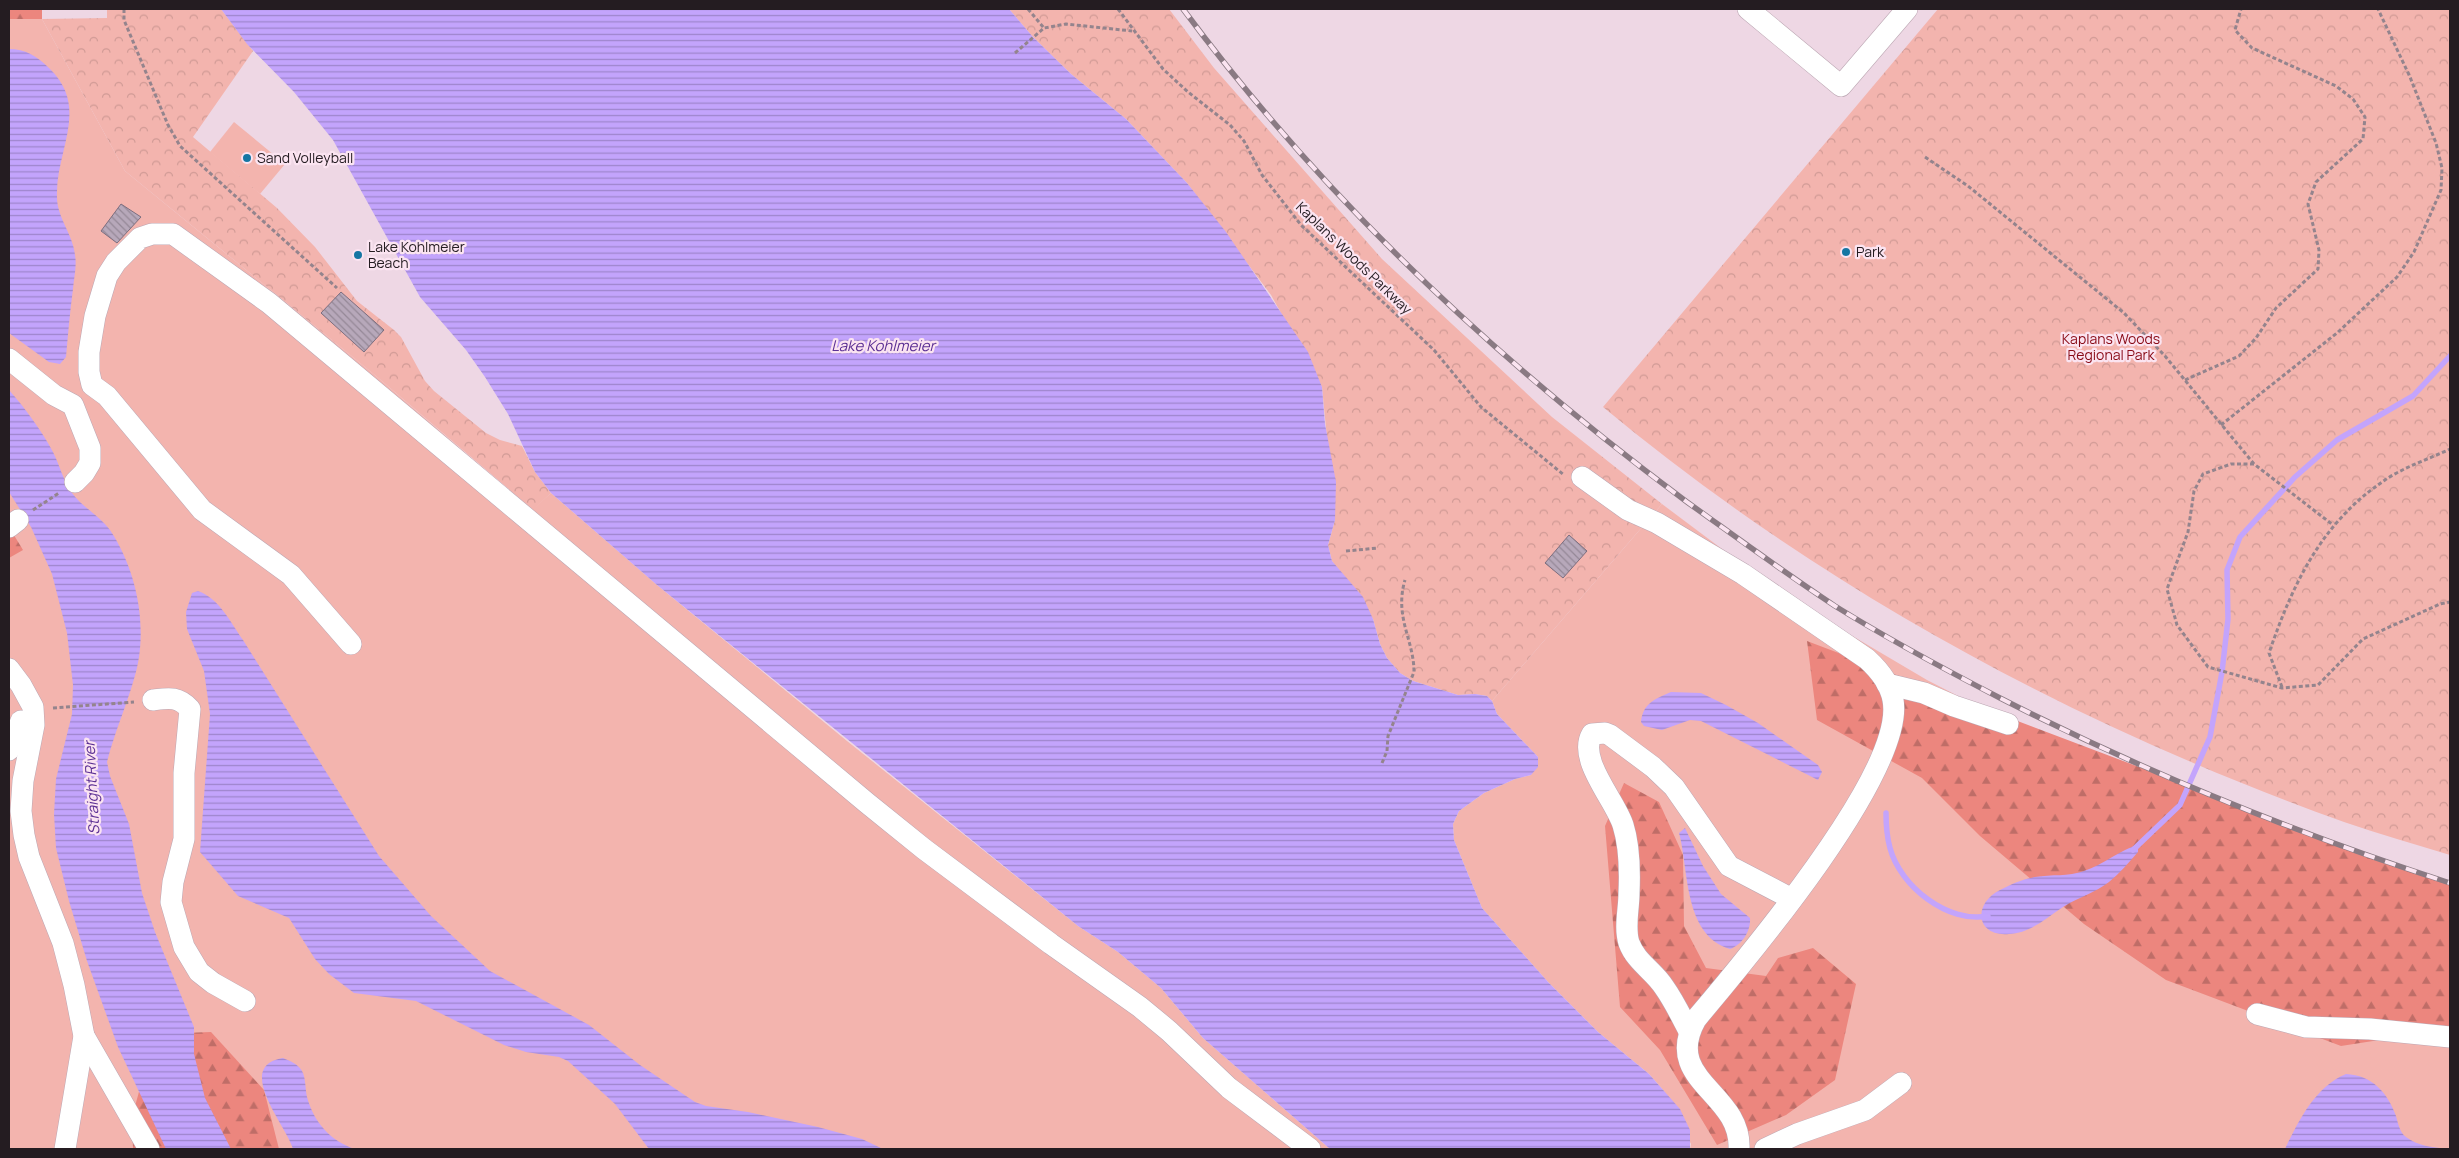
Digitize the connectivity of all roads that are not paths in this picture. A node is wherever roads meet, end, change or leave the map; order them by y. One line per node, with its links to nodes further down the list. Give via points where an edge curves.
1 (1748, 9): 2 (street, via 1841,86)
2 (1907, 9)
3 (9, 359): 5 (street, via 54,395)
4 (92, 385): 5 (street); 8 (street, via 107,396 202,510 291,576); 24 (street, via 89,352 98,302 107,276 140,238 163,233 184,240 306,334 881,814 1043,939 1140,1007 1229,1088)
5 (73, 405): 7 (street, via 90,448 90,462)
6 (1575, 478): 10 (street, via 1743,574 1850,646 1878,670)
7 (75, 482)
8 (352, 644)
9 (9, 668): 19 (street, via 33,707 34,725 23,781 21,811 24,835 29,857 63,943)
10 (1887, 684): 13 (street, via 1924,693); 15 (street, via 1893,700 1888,742 1861,798)
11 (153, 700): 16 (street, via 174,697 183,701 190,710 184,773 184,839 171,902 176,926 199,972)
12 (21, 721): 14 (street)
13 (2008, 724)
14 (9, 750)
15 (1792, 899): 18 (street); 18 (street, via 1729,866 1688,804 1667,779 1610,735 1592,734 1588,747 1592,763 1623,824 1626,840 1629,862 1626,931 1629,942 1639,961 1665,988)
16 (245, 1001)
17 (2257, 1014): 20 (street, via 2306,1027)
18 (1689, 1030): 25 (street, via 1687,1050 1692,1070 1734,1119 1740,1139)
19 (84, 1036): 22 (street); 23 (street)
20 (2450, 1037)
21 (1901, 1083): 26 (street, via 1865,1110)
22 (65, 1149)
23 (149, 1149)
24 (1310, 1149)
25 (1739, 1149)
26 (1765, 1149)

